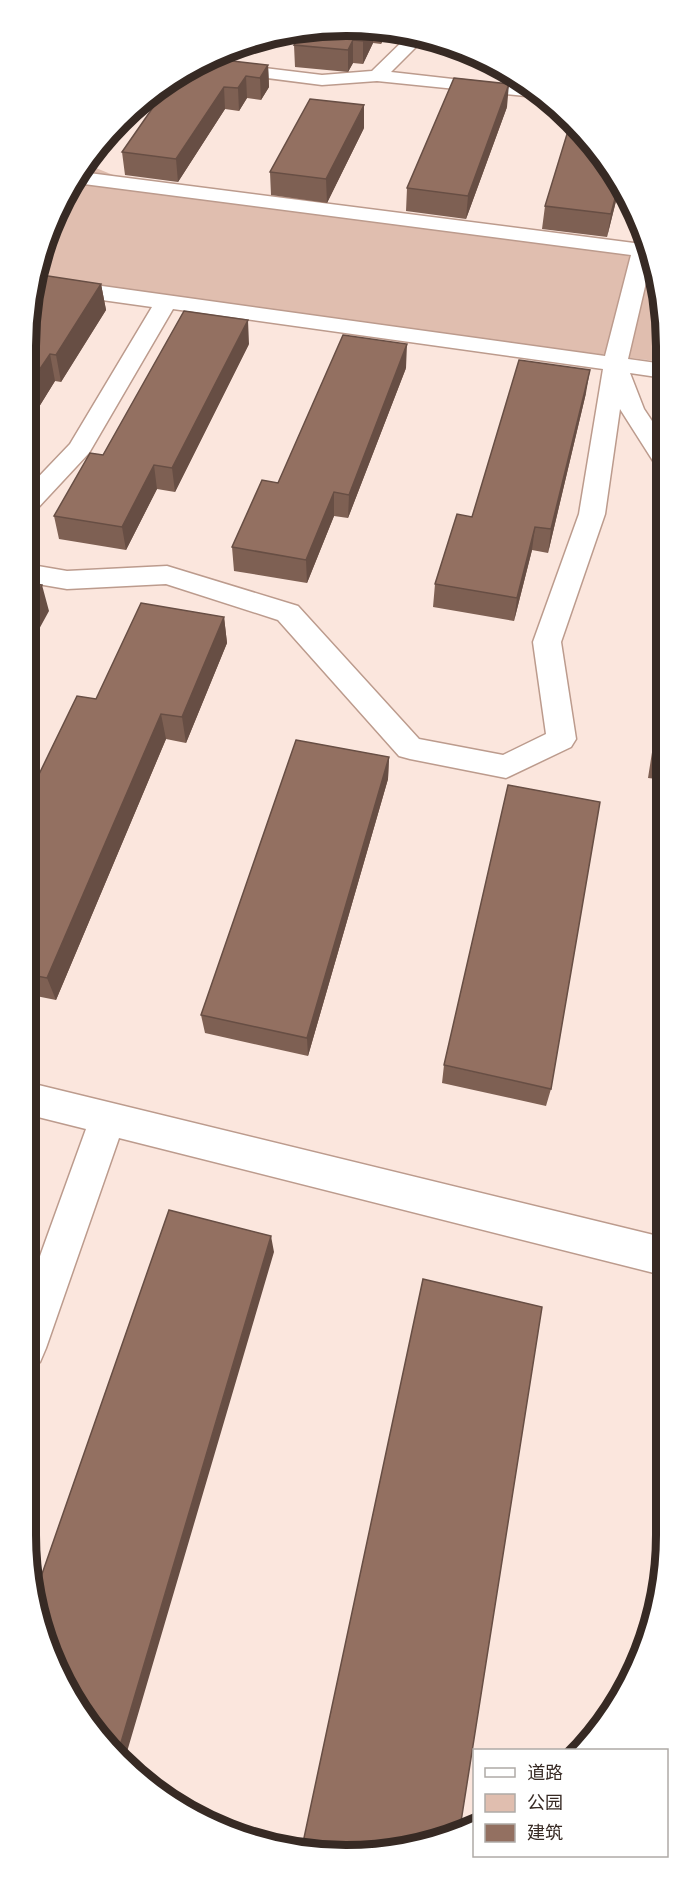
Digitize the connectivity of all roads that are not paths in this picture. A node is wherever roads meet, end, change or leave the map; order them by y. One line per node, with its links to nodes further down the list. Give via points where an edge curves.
1 (411, 43): 3 (street)
2 (211, 67): 3 (street, via 322,80)
3 (377, 76): 4 (street)
4 (524, 92)
5 (85, 179): 6 (street)
6 (640, 246)
7 (643, 256): 10 (street)
8 (42, 285): 9 (street)
9 (166, 302): 10 (street); 13 (street, via 80,448)
10 (615, 364): 11 (street); 12 (street, via 632,409); 14 (street, via 592,514 547,642 561,739 506,767 410,748 288,613 167,574 67,580)
11 (656, 370)
12 (656, 446)
13 (36, 494)
14 (36, 575)
15 (36, 1100): 16 (street)
16 (108, 1118): 17 (street); 18 (street)
17 (656, 1255)
18 (36, 1320)

